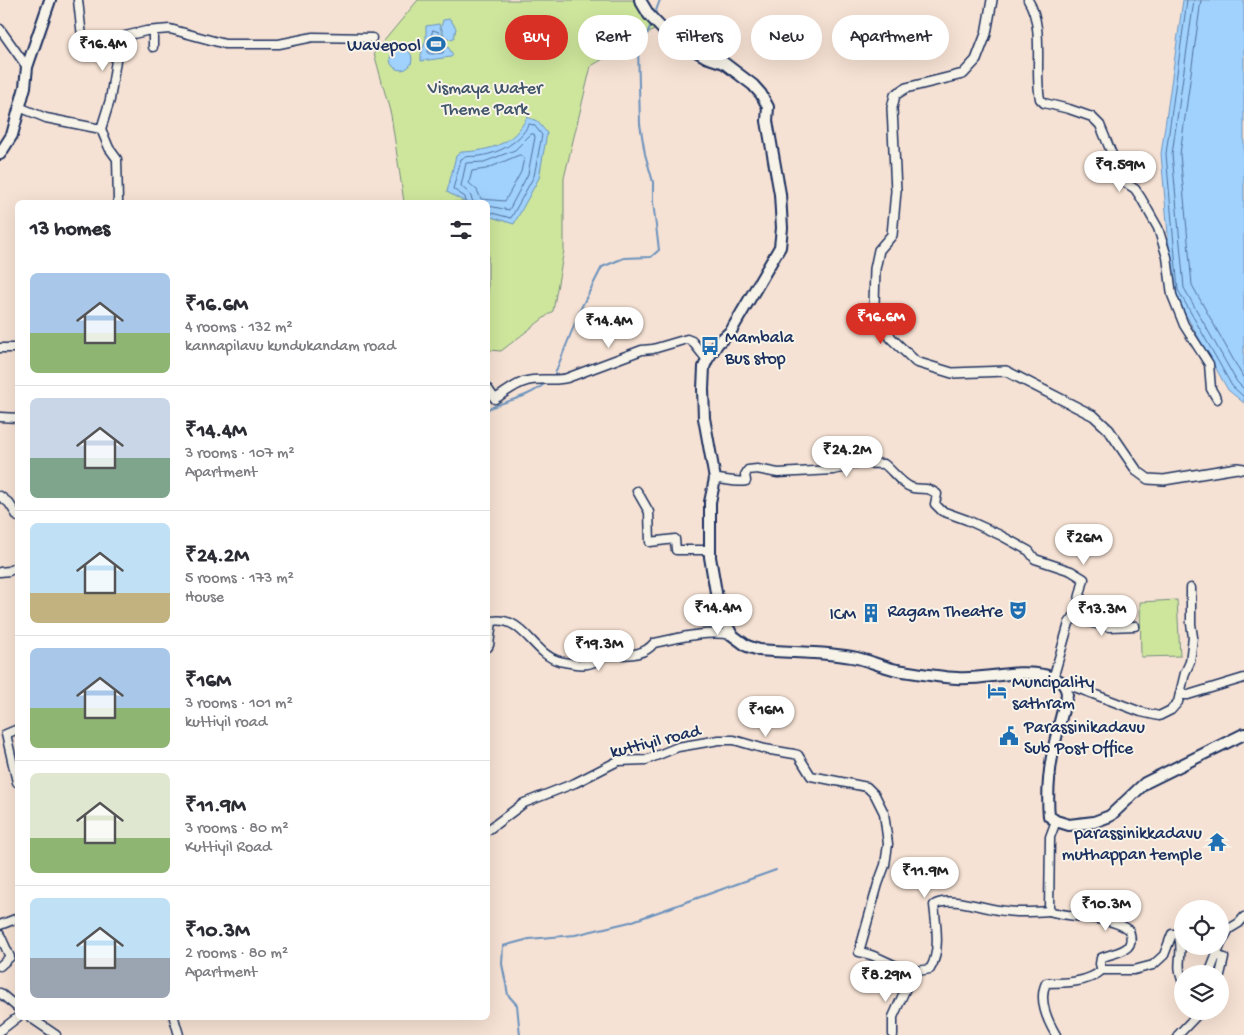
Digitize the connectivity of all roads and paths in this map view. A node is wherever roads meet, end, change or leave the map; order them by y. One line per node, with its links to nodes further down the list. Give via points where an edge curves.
1 (50, 0): 11 (main road)
2 (78, 0): 9 (street, via 82,37 89,47 105,50)
3 (640, 0): 18 (main road, via 667,34 724,63 753,85 768,107 766,122 780,194 780,247 730,330)
4 (992, 0): 23 (street, via 986,34 976,60 963,74 906,88 895,95 892,108 896,191 892,235 879,250 874,305 891,338 916,362 952,372 1006,371 1094,416 1109,430 1138,471 1148,478 1164,480)
5 (1028, 0): 20 (street, via 1034,8 1040,99 1092,117 1100,125 1121,176 1141,198 1158,228 1167,257 1172,295 1184,325 1209,364 1211,389)
6 (0, 29): 11 (street)
7 (153, 31): 8 (street, via 170,29 225,44 279,44 313,37); 9 (street, via 125,36); 10 (street)
8 (372, 38)
9 (118, 47): 13 (street, via 110,100)
10 (153, 47)
11 (27, 67): 12 (main road)
12 (19, 107): 13 (street, via 46,118); 14 (main road, via 12,135)
13 (101, 129): 15 (street, via 117,159)
14 (0, 154)
15 (118, 200)
16 (0, 348): 17 (street)
17 (15, 348)
18 (707, 360): 19 (street, via 687,339 642,350 567,378 526,381 495,399); 24 (main road, via 704,367 704,418)
19 (490, 392)
20 (1218, 399)
21 (0, 417): 22 (street)
22 (15, 418)
23 (1244, 469)
24 (715, 478): 28 (main road, via 710,502); 32 (street, via 746,481 748,470 778,473 833,470 849,463 884,464 912,488 930,489 937,494 935,504 942,511 1000,535 1029,551 1035,559 1084,579)
25 (637, 491): 28 (street, via 649,512 650,542 675,539 676,550 707,550)
26 (0, 496): 27 (street)
27 (15, 512)
28 (710, 557): 35 (main road, via 719,610)
29 (15, 568): 30 (street)
30 (0, 572)
31 (1191, 588): 39 (street, via 1192,649)
32 (1073, 618): 34 (street, via 1109,627); 37 (street)
33 (490, 620): 35 (street, via 517,626 541,652 575,664 592,663 605,655 634,654 648,650 654,643 670,640 723,633)
34 (1135, 626)
35 (732, 635): 37 (main road, via 759,650 835,654 898,670 944,677 1019,673)
36 (1244, 678): 39 (street)
37 (1053, 679): 38 (main road)
38 (1064, 683): 39 (street, via 1159,716 1172,710); 44 (main road, via 1067,695 1049,773 1049,816)
39 (1180, 695)
40 (15, 730): 41 (street)
41 (3, 734): 43 (street)
42 (1244, 734): 44 (main road, via 1145,783 1110,816 1083,824 1069,825)
43 (15, 775)
44 (1056, 821): 46 (street, via 1050,837)
45 (490, 828): 57 (street, kuttiyil road, via 524,803 575,783 618,761 646,760 678,747 727,740 798,755 811,776 867,787 875,795 884,813 888,844 885,866 858,952)
46 (1049, 911): 57 (street, via 1006,912 938,902 934,905 936,952 933,964 930,969); 58 (street, via 1116,922 1129,930 1128,947 1101,958)
47 (1244, 917): 50 (street)
48 (15, 919): 49 (street)
49 (0, 925)
50 (1229, 929)
51 (0, 935): 56 (street, via 10,957)
52 (1216, 955): 54 (street); 55 (street, via 1224,958)
53 (1178, 965): 58 (street, via 1180,937 1176,933 1170,937 1164,955 1147,968)
54 (1212, 965)
55 (1222, 965)
56 (0, 966)
57 (908, 970): 68 (street, via 906,988 893,1017)
58 (1102, 970): 69 (street, via 1077,981 1046,982 1043,989 1044,1012)
59 (0, 994): 60 (street)
60 (15, 1006)
61 (15, 1019): 65 (street)
62 (34, 1020): 66 (street)
63 (175, 1020): 67 (street)
64 (1192, 1020): 70 (street)
65 (0, 1031)
66 (56, 1035)
67 (179, 1035)
68 (893, 1035)
69 (1056, 1035)
70 (1178, 1035)

